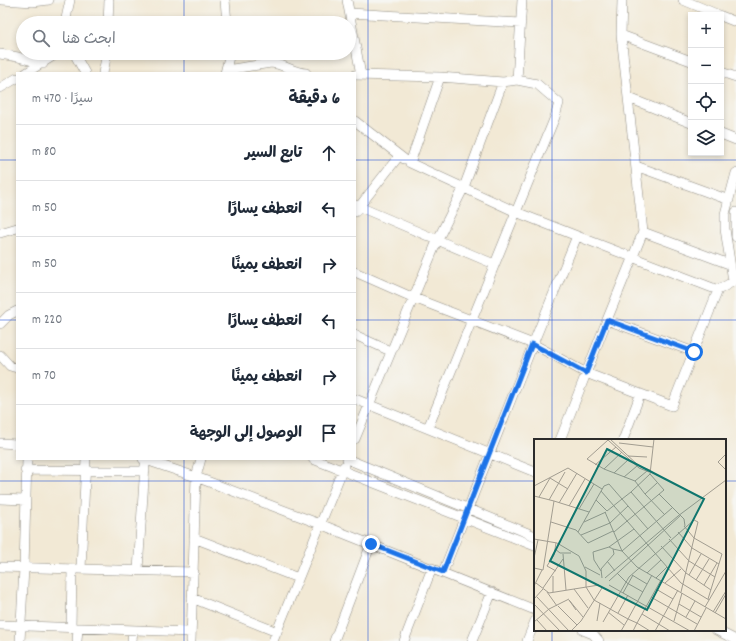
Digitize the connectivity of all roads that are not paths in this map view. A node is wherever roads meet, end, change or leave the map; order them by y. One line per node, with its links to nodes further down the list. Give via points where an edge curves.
1 (2, 0): 2 (street)
2 (49, 0)
3 (70, 0): 12 (street)
4 (109, 0): 13 (street)
5 (225, 0): 14 (street)
6 (347, 0): 11 (street)
7 (522, 0): 17 (street)
8 (622, 0): 19 (street)
9 (683, 0): 10 (street)
10 (713, 12)
11 (350, 13): 15 (street); 17 (street)
12 (67, 16)
13 (108, 16)
14 (226, 16)
15 (350, 16)
16 (724, 17): 18 (street)
17 (520, 22): 40 (street)
18 (736, 22)
19 (621, 35): 28 (street); 43 (street)
20 (0, 54): 21 (street)
21 (16, 57)
22 (29, 60): 29 (street)
23 (48, 60): 29 (street)
24 (78, 60): 31 (street)
25 (106, 60): 32 (street)
26 (228, 60): 33 (street)
27 (356, 60): 36 (street)
28 (688, 60)
29 (43, 64): 30 (street)
30 (28, 72)
31 (84, 72)
32 (103, 72)
33 (225, 72): 34 (street, via 271,63 278,63)
34 (296, 72)
35 (724, 73): 38 (street)
36 (358, 75): 37 (street)
37 (440, 77): 41 (street); 49 (street)
38 (736, 77)
39 (16, 79): 42 (street)
40 (517, 80): 41 (street); 55 (street, via 538,84 559,103)
41 (503, 82): 52 (street)
42 (0, 88)
43 (629, 98): 44 (street); 50 (street)
44 (688, 121)
45 (356, 122): 48 (street)
46 (724, 135): 47 (street)
47 (736, 140)
48 (399, 156): 49 (street); 54 (street)
49 (410, 163): 52 (street)
50 (636, 166): 53 (street); 58 (street)
51 (736, 173): 53 (street)
52 (464, 187): 55 (street); 62 (street)
53 (729, 200): 65 (street, via 724,230)
54 (356, 209): 62 (street)
55 (516, 212): 60 (street); 64 (street)
56 (736, 212): 61 (street)
57 (16, 228): 59 (street)
58 (643, 232): 63 (street); 65 (street)
59 (0, 233)
60 (577, 236): 63 (street); 75 (street)
61 (736, 238)
62 (437, 241): 64 (street); 69 (street)
63 (631, 258): 68 (street); 71 (street)
64 (494, 264): 72 (street)
65 (729, 264): 67 (street)
66 (356, 272): 69 (street)
67 (734, 281): 68 (street)
68 (718, 290): 77 (street)
69 (414, 298): 72 (street); 76 (street)
70 (16, 312): 73 (street)
71 (607, 320): 77 (street); 80 (street)
72 (472, 321): 75 (street); 84 (street)
73 (0, 322)
74 (356, 335): 76 (street)
75 (532, 344): 80 (street); 90 (street)
76 (390, 351): 83 (street)
77 (694, 352): 81 (street, via 672,406)
78 (0, 355): 79 (street, via 10,366)
79 (16, 368)
80 (586, 373): 81 (street); 86 (street)
81 (640, 395): 87 (street)
82 (356, 399): 83 (street)
83 (370, 405): 84 (street); 85 (street)
84 (428, 428): 90 (street)
85 (356, 437)
86 (560, 439)
87 (623, 439)
88 (0, 444): 89 (street)
89 (16, 444)
90 (491, 453): 103 (street); 107 (street)
91 (27, 460): 99 (street)
92 (86, 460): 100 (street)
93 (144, 460): 102 (street)
94 (147, 460): 104 (street)
95 (201, 460): 104 (street)
96 (316, 460): 101 (street)
97 (347, 460): 101 (street)
98 (349, 460): 107 (street)
99 (25, 470): 100 (street); 106 (street)
100 (84, 470): 102 (street); 117 (street)
101 (343, 470): 108 (street); 109 (street)
102 (145, 471): 118 (street)
103 (534, 472)
104 (196, 476): 109 (street); 111 (street)
105 (0, 499): 106 (street)
106 (25, 500): 115 (street)
107 (468, 508): 108 (street); 110 (street)
108 (464, 518): 113 (street); 120 (street)
109 (320, 524): 112 (street); 121 (street)
110 (534, 536)
111 (194, 538): 119 (street); 121 (street)
112 (371, 544): 116 (street); 139 (street)
113 (534, 546)
114 (0, 567): 115 (street)
115 (24, 568): 117 (street); 127 (street)
116 (432, 568): 120 (street); 140 (street)
117 (77, 569): 118 (street); 128 (street)
118 (138, 570): 119 (street)
119 (194, 572): 123 (street)
120 (443, 572): 122 (street)
121 (298, 578): 132 (street)
122 (492, 592): 124 (street); 141 (street)
123 (192, 598): 132 (street); 133 (street)
124 (534, 610)
125 (534, 624): 142 (street)
126 (0, 625): 127 (street)
127 (21, 626): 128 (street); 135 (street)
128 (74, 628): 129 (street); 136 (street)
129 (133, 630): 133 (street); 137 (street)
130 (586, 631): 143 (street)
131 (718, 631): 134 (street)
132 (277, 632): 138 (street)
133 (191, 636)
134 (736, 640)
135 (20, 641)
136 (77, 641)
137 (132, 641)
138 (273, 641)
139 (334, 641)
140 (404, 641)
141 (472, 641)
142 (527, 641)
143 (599, 641)

